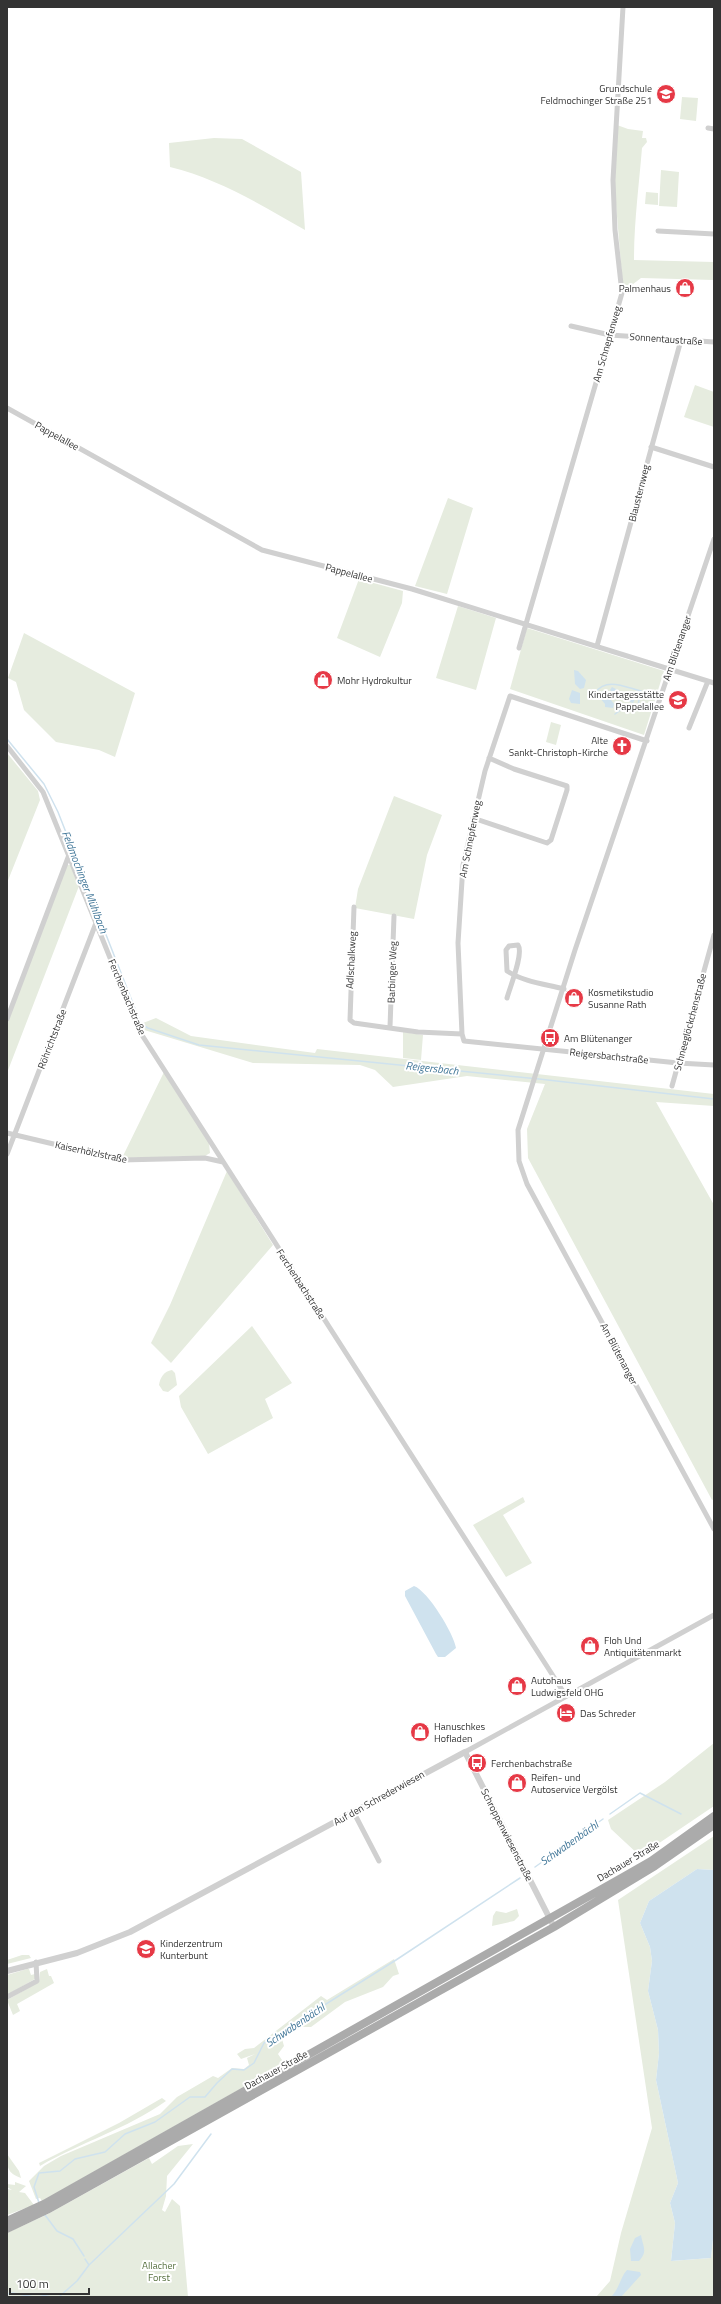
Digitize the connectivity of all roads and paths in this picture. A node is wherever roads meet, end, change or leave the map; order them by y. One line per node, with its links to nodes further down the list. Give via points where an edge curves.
1 (623, 7): 7 (street, Am Schnepfenweg, via 613,180 615,230 622,288)
2 (708, 128): 3 (street)
3 (714, 129)
4 (658, 231): 5 (street)
5 (714, 234)
6 (571, 326): 7 (street, Sonnentaustraße)
7 (610, 335): 8 (street, Sonnentaustraße); 14 (street, Am Schnepfenweg)
8 (681, 340): 9 (street, Sonnentaustraße); 11 (street, Blausternweg)
9 (714, 342)
10 (7, 408): 14 (street, Pappelallee, via 262,550 412,590)
11 (651, 447): 12 (street); 15 (street, Blausternweg)
12 (714, 467)
13 (714, 539): 17 (street, Am Blütenanger)
14 (526, 626): 15 (street, Pappelallee); 16 (street, Am Schnepfenweg)
15 (597, 646): 17 (street, Pappelallee)
16 (519, 648)
17 (670, 669): 18 (street, Pappelallee); 21 (street, Am Blütenanger)
18 (708, 681): 19 (street, Pappelallee); 20 (street)
19 (714, 683)
20 (689, 728)
21 (646, 741): 23 (street, Am Schnepfenweg, via 510,696); 32 (street, Am Blütenanger)
22 (7, 746): 25 (street, Ferchenbachstraße, via 43,792)
23 (489, 758): 24 (street, Am Schnepfenweg); 24 (street, via 545,779 564,783 567,790 551,840 547,843)
24 (473, 818): 37 (street, Am Schnepfenweg, via 464,865 460,910)
25 (69, 856): 28 (street, Ferchenbachstraße); 35 (street)
26 (354, 907): 34 (street, Adlschalkweg)
27 (394, 916): 36 (street, Barbinger Weg)
28 (96, 924): 43 (street, Röhrichtstraße); 44 (street, Ferchenbachstraße, via 139,1030)
29 (714, 935): 30 (street, Schneeglöckchenstraße)
30 (712, 949): 39 (street, Schneeglöckchenstraße)
31 (513, 975): 31 (street, via 506,968 506,950 514,944 521,953); 32 (street); 33 (street)
32 (564, 989): 38 (street, Am Blütenanger)
33 (507, 998)
34 (348, 1014): 36 (street, Reigersbachstraße, via 354,1022)
35 (7, 1019)
36 (390, 1027): 37 (street, Reigersbachstraße, via 418,1032)
37 (462, 1034): 38 (street, Reigersbachstraße, via 464,1041)
38 (543, 1050): 39 (street, Reigersbachstraße); 48 (street, Am Blütenanger, via 518,1130 519,1161 527,1184)
39 (678, 1063): 40 (street, Reigersbachstraße); 41 (street, Schneeglöckchenstraße)
40 (714, 1065)
41 (672, 1086)
42 (7, 1134): 43 (street, Kaiserhölzlstraße)
43 (16, 1135): 45 (street, Röhrichtstraße); 46 (street, Kaiserhölzlstraße, via 121,1160)
44 (214, 1149): 46 (street); 47 (street, Ferchenbachstraße)
45 (7, 1154)
46 (209, 1158): 47 (street, Kaiserhölzlstraße)
47 (223, 1162): 50 (street, Ferchenbachstraße)
48 (714, 1529)
49 (714, 1615): 50 (street, Auf den Schrederwiesen)
50 (566, 1696): 51 (street, Auf den Schrederwiesen)
51 (465, 1752): 52 (street, Auf den Schrederwiesen); 56 (street, Schroppenwiesenstraße)
52 (353, 1812): 55 (street); 58 (street, Auf den Schrederwiesen, via 130,1932 77,1953)
53 (714, 1816): 56 (main road, Dachauer Straße, via 651,1861)
54 (714, 1825): 57 (main road, Dachauer Straße, via 655,1866)
55 (379, 1861)
56 (549, 1918): 57 (street); 61 (main road, Dachauer Straße)
57 (554, 1927): 61 (main road, Dachauer Straße)
58 (36, 1962): 59 (street, Auf den Schrederwiesen); 60 (street, via 36,1981)
59 (7, 1971)
60 (7, 1998)
61 (46, 2207): 62 (main road, Dachauer Straße)
62 (34, 2213): 63 (main road, Dachauer Straße); 64 (main road, Dachauer Straße)
63 (7, 2221)
64 (7, 2229)

